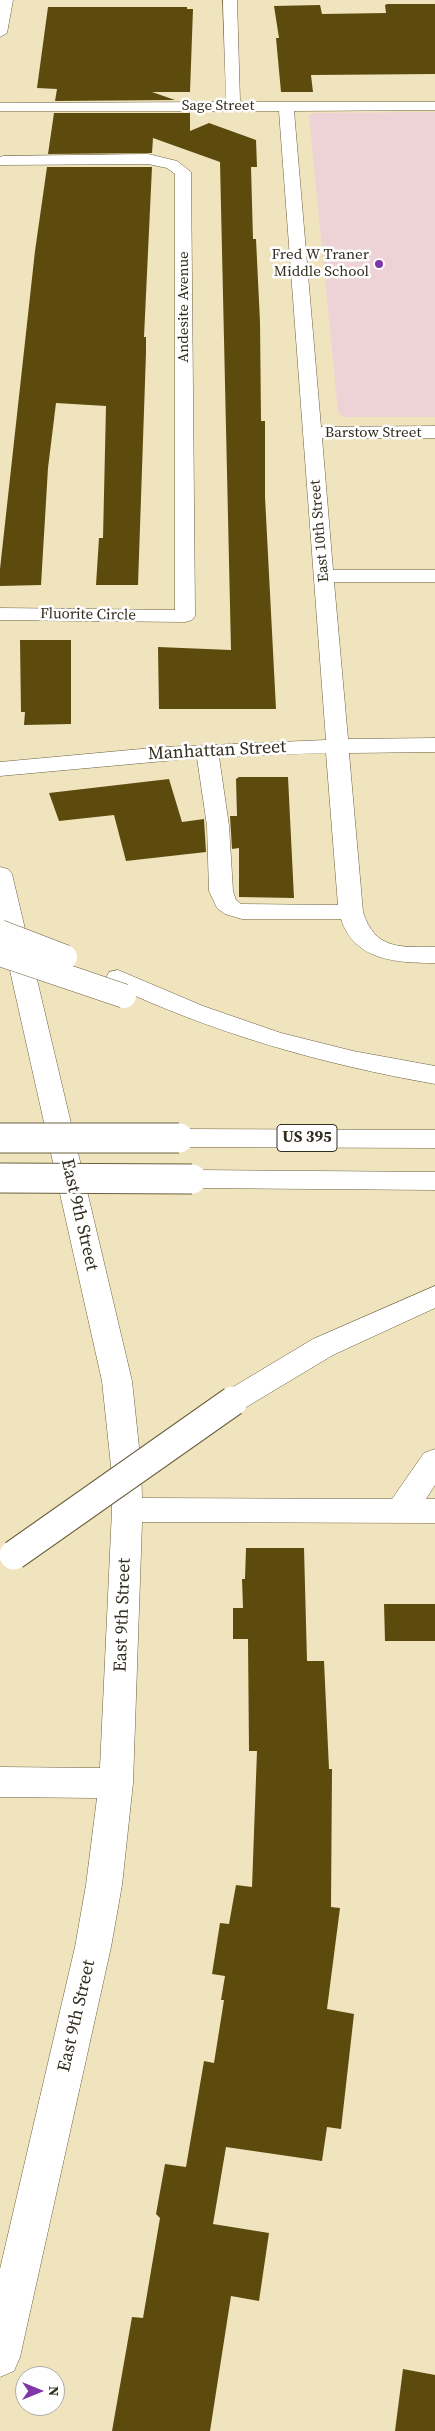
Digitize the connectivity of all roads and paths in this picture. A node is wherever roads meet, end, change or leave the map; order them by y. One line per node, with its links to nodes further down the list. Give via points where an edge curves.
1 (230, 0): 4 (main road)
2 (4, 2): 3 (main road)
3 (0, 33)
4 (233, 106): 5 (main road, Sage Street); 7 (main road, Sage Street)
5 (286, 106): 6 (main road, Sage Street); 10 (main road, East 10th Street)
6 (435, 106)
7 (0, 107)
8 (1, 162): 14 (main road, Andesite Avenue, via 148,159 172,164 183,172 185,616)
9 (435, 432): 10 (main road, Barstow Street)
10 (312, 433): 11 (main road, East 10th Street)
11 (325, 576): 12 (main road); 15 (main road, East 10th Street)
12 (435, 576)
13 (0, 614): 14 (main road, Fluorite Circle)
14 (176, 616)
15 (338, 745): 16 (main road, Manhattan Street); 17 (main road, Manhattan Street); 20 (main road, East 10th Street)
16 (435, 745)
17 (207, 751): 18 (main road, Manhattan Street, via 105,757); 20 (main road, via 218,826 221,891 225,903 242,912)
18 (0, 769)
19 (0, 874): 32 (main road, East 9th Street, via 118,1381 126,1458)
20 (351, 912): 23 (main road, East 10th Street, via 360,936 374,947 396,953)
21 (0, 932): 24 (main road, bridge)
22 (0, 954): 24 (main road, bridge)
23 (435, 955)
24 (121, 987): 25 (main road, via 285,1044)
25 (435, 1075)
26 (0, 1138): 27 (main road, US 395, bridge)
27 (435, 1139)
28 (0, 1178): 29 (main road, bridge)
29 (435, 1181)
30 (435, 1296): 35 (main road, bridge, via 323,1347 233,1401)
31 (435, 1461): 33 (main road)
32 (127, 1510): 33 (main road); 37 (main road, East 9th Street)
33 (400, 1512): 34 (main road)
34 (435, 1512)
35 (7, 1560)
36 (0, 1782): 37 (main road)
37 (116, 1783): 38 (main road, East 9th Street, via 93,1947)
38 (0, 2357)

